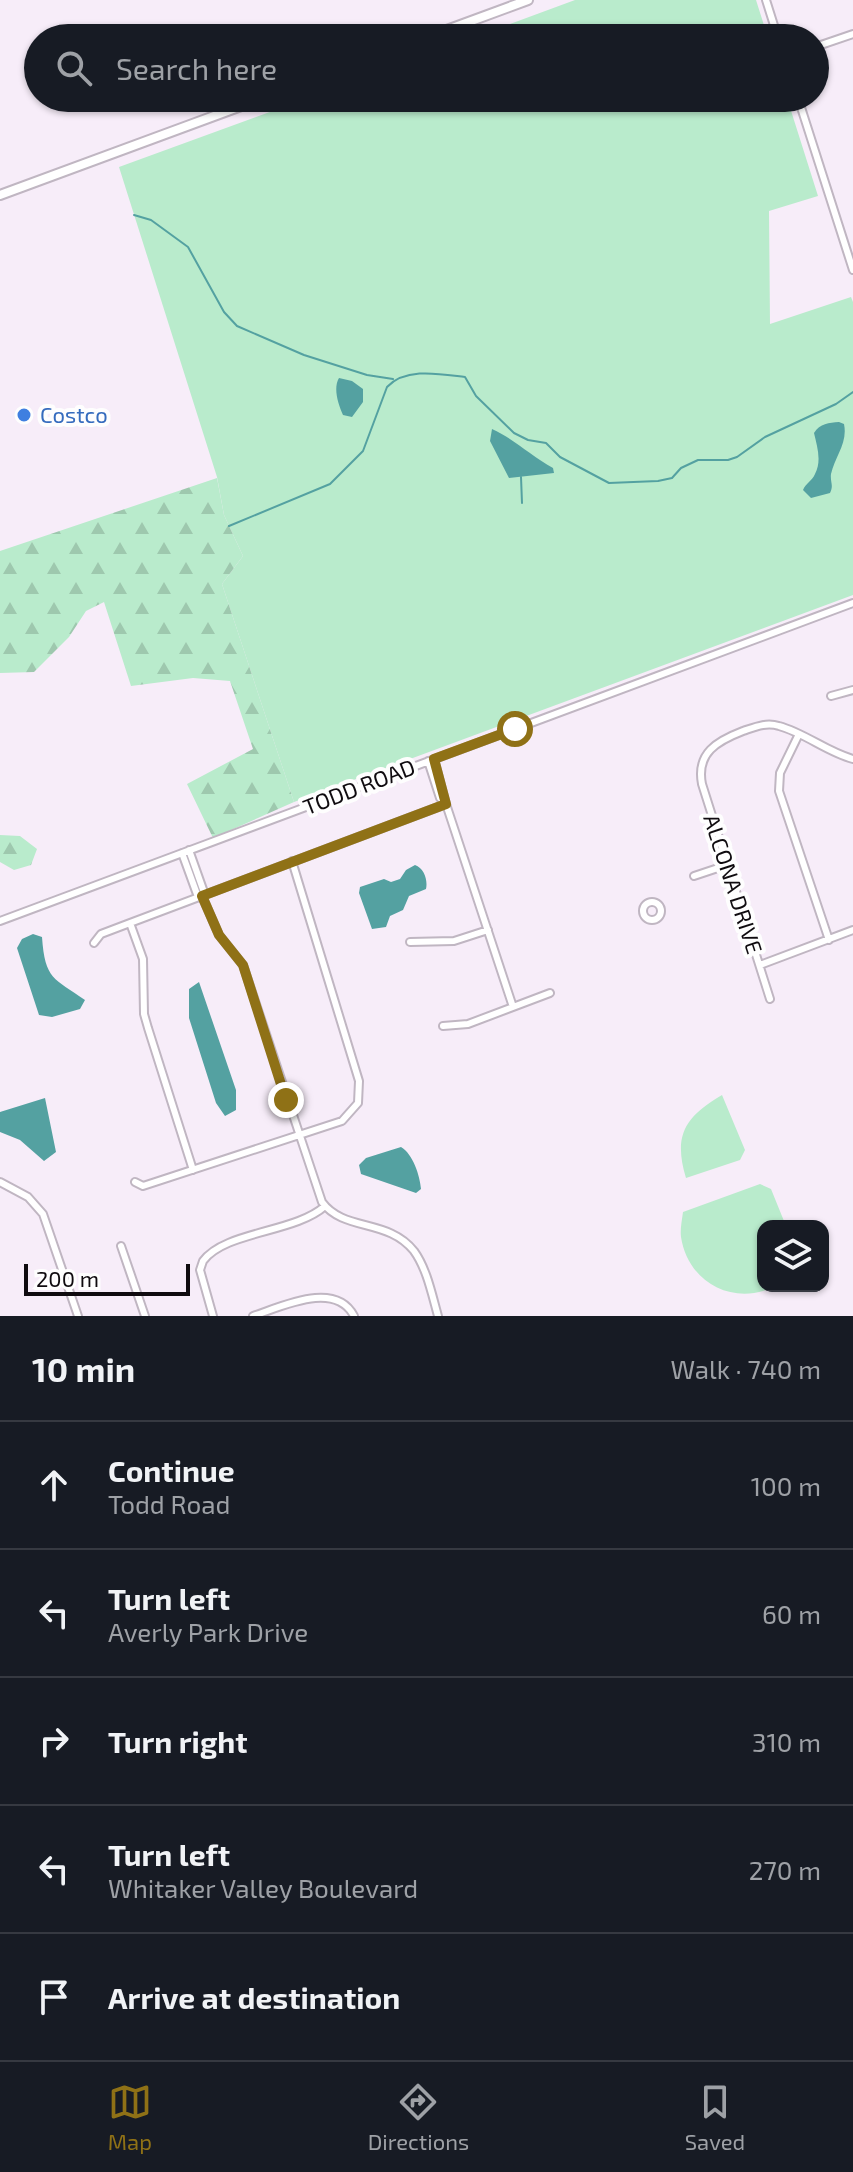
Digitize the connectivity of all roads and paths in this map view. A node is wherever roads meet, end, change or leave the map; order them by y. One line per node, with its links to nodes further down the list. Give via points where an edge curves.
1 (528, 0): 3 (main road)
2 (766, 0): 4 (street)
3 (463, 24)
4 (774, 24)
5 (853, 34): 6 (street)
6 (829, 42)
7 (225, 112): 9 (main road)
8 (802, 112): 10 (street)
9 (0, 195)
10 (853, 270)
11 (853, 603): 16 (street, TODD ROAD)
12 (853, 690): 13 (street)
13 (831, 696)
14 (799, 734): 15 (street); 20 (street, ALCONA DRIVE, via 777,725 756,726 715,744 705,755 702,784); 27 (street, via 780,773 779,791)
15 (853, 759)
16 (431, 760): 17 (street); 18 (street, TODD ROAD)
17 (446, 804): 19 (street); 25 (street)
18 (186, 852): 22 (street); 23 (street, TODD ROAD)
19 (292, 861): 22 (street); 35 (street, via 360,1091 358,1103 342,1121)
20 (727, 865): 21 (street); 30 (street, ALCONA DRIVE)
21 (694, 876)
22 (202, 896): 24 (street); 35 (street, via 219,935 243,965)
23 (0, 921)
24 (130, 923): 29 (street, via 101,934); 36 (street, via 143,959 144,1014)
25 (488, 930): 28 (street, via 454,941); 33 (street)
26 (853, 930): 27 (street)
27 (829, 940): 30 (street)
28 (410, 942)
29 (94, 943)
30 (760, 965): 32 (street, ALCONA DRIVE)
31 (550, 993): 33 (street)
32 (770, 999)
33 (513, 1007): 34 (street, via 468,1024)
34 (443, 1026)
35 (298, 1136): 36 (street); 39 (street)
36 (193, 1170): 38 (street, via 143,1186)
37 (0, 1182): 43 (street, via 26,1195 43,1214)
38 (135, 1182)
39 (325, 1206): 42 (street, via 311,1217 220,1247); 48 (street, via 341,1218 385,1229 406,1243 423,1267)
40 (121, 1246): 44 (street)
41 (195, 1256): 42 (street)
42 (203, 1261): 45 (street, via 200,1270)
43 (78, 1316)
44 (145, 1316)
45 (213, 1316)
46 (253, 1316): 47 (street, via 319,1298 345,1305)
47 (354, 1316)
48 (438, 1316)

